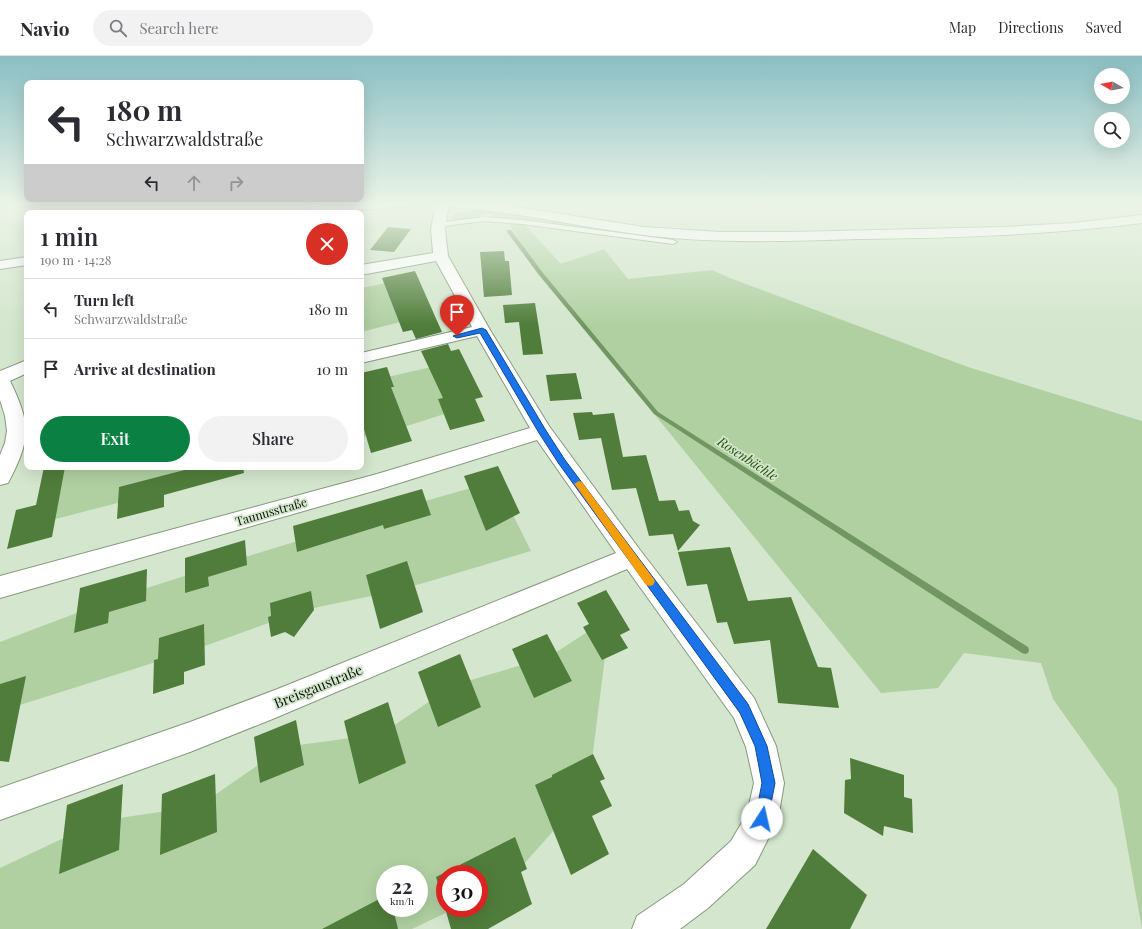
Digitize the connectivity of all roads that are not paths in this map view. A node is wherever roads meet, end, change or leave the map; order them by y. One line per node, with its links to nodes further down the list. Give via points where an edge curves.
1 (438, 244): 2 (street)
2 (441, 256): 5 (street); 6 (street)
3 (24, 261): 4 (street)
4 (0, 265)
5 (364, 269)
6 (482, 330): 7 (street); 10 (street)
7 (364, 357)
8 (24, 367): 9 (street)
9 (0, 378): 11 (street)
10 (542, 431): 13 (street); 14 (street, Taunusstraße, via 377,482)
11 (22, 438): 12 (street)
12 (0, 476)
13 (632, 558): 15 (street, Breisgaustraße, via 247,715); 16 (street, via 744,708 761,746 769,783 762,819 743,853 696,896)
14 (0, 587)
15 (0, 804)
16 (650, 929)

